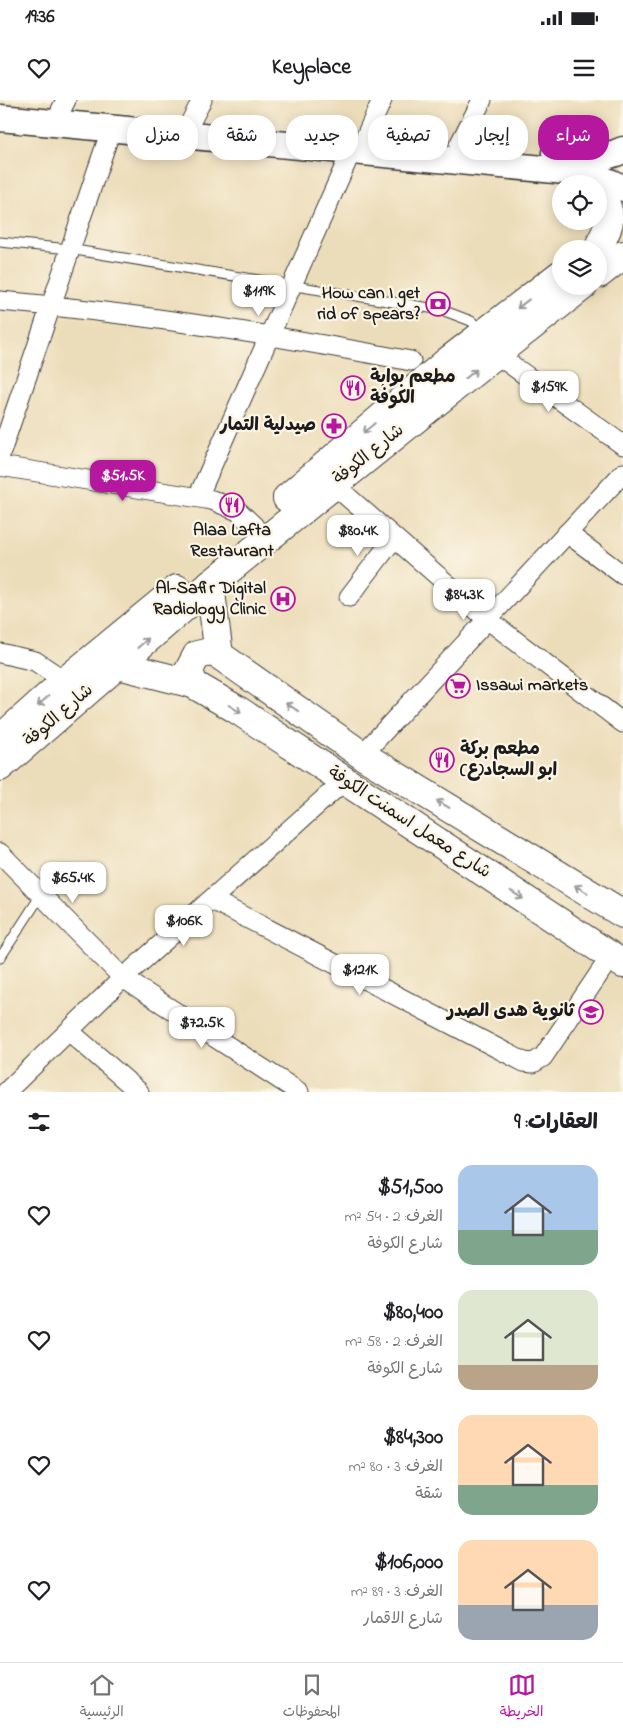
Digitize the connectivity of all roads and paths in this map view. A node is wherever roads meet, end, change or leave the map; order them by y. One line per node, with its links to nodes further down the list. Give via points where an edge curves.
1 (202, 100): 7 (street)
2 (382, 100): 14 (street)
3 (482, 100): 8 (street)
4 (0, 104): 5 (street)
5 (63, 105): 6 (street)
6 (134, 115)
7 (194, 115)
8 (474, 115)
9 (0, 118): 11 (street)
10 (198, 124): 12 (street)
11 (111, 130): 13 (street); 27 (street)
12 (286, 136)
13 (286, 141)
14 (358, 145): 15 (street); 19 (street)
15 (458, 145)
16 (623, 150): 17 (street, via 594,157)
17 (528, 151)
18 (351, 160): 29 (street)
19 (563, 175)
20 (607, 181): 21 (street)
21 (623, 188)
22 (607, 208): 24 (main road, via 610,215)
23 (623, 222): 26 (main road)
24 (607, 241)
25 (0, 242): 27 (lane)
26 (607, 247)
27 (69, 249): 29 (lane); 32 (street)
28 (552, 283): 34 (main road, شارع الكوفة, one-way to 34)
29 (293, 284): 33 (street); 34 (lane, via 442,310 471,321)
30 (568, 295): 34 (main road, شارع الكوفة)
31 (0, 301): 32 (street)
32 (50, 305): 33 (street); 37 (street)
33 (270, 334): 35 (street); 41 (street)
34 (490, 343): 36 (street); 40 (main road, شارع الكوفة, one-way to 34); 42 (main road, شارع الكوفة, one-way to 42, via 449,360)
35 (411, 361)
36 (623, 445)
37 (0, 455)
38 (0, 466): 41 (street)
39 (623, 473): 43 (street)
40 (333, 484): 44 (street); 46 (main road, شارع الكوفة)
41 (198, 497): 42 (street, via 232,508)
42 (254, 526): 52 (main road, شارع الكوفة)
43 (567, 533): 45 (street); 48 (street)
44 (394, 538): 47 (street); 48 (street)
45 (623, 575)
46 (210, 585): 50 (main road); 51 (main road, شارع الكوفة, one-way to 46)
47 (349, 597)
48 (487, 619): 54 (street); 56 (street)
49 (0, 653): 52 (street, via 35,661)
50 (219, 655): 53 (main road, via 210,652 197,655 189,670); 56 (main road, شارع معمل اسمنت الكوفة, one-way to 50)
51 (118, 665): 53 (main road, شارع معمل اسمنت الكوفة); 57 (main road, شارع الكوفة)
52 (65, 681): 55 (main road, شارع الكوفة, one-way to 55)
53 (193, 684): 58 (main road, شارع معمل اسمنت الكوفة, one-way to 58)
54 (623, 722)
55 (0, 739)
56 (362, 755): 62 (main road, شارع معمل اسمنت الكوفة, one-way to 56)
57 (0, 767)
58 (344, 781): 61 (street); 64 (main road, شارع معمل اسمنت الكوفة, one-way to 64)
59 (0, 853): 60 (street)
60 (41, 895): 63 (lane); 65 (street)
61 (212, 900): 64 (street, via 524,1062 534,1063 543,1057); 65 (street)
62 (623, 914)
63 (0, 958)
64 (620, 962)
65 (123, 978): 66 (street); 69 (street)
66 (70, 1031): 67 (street); 68 (street)
67 (6, 1092)
68 (139, 1092)
69 (299, 1092)

